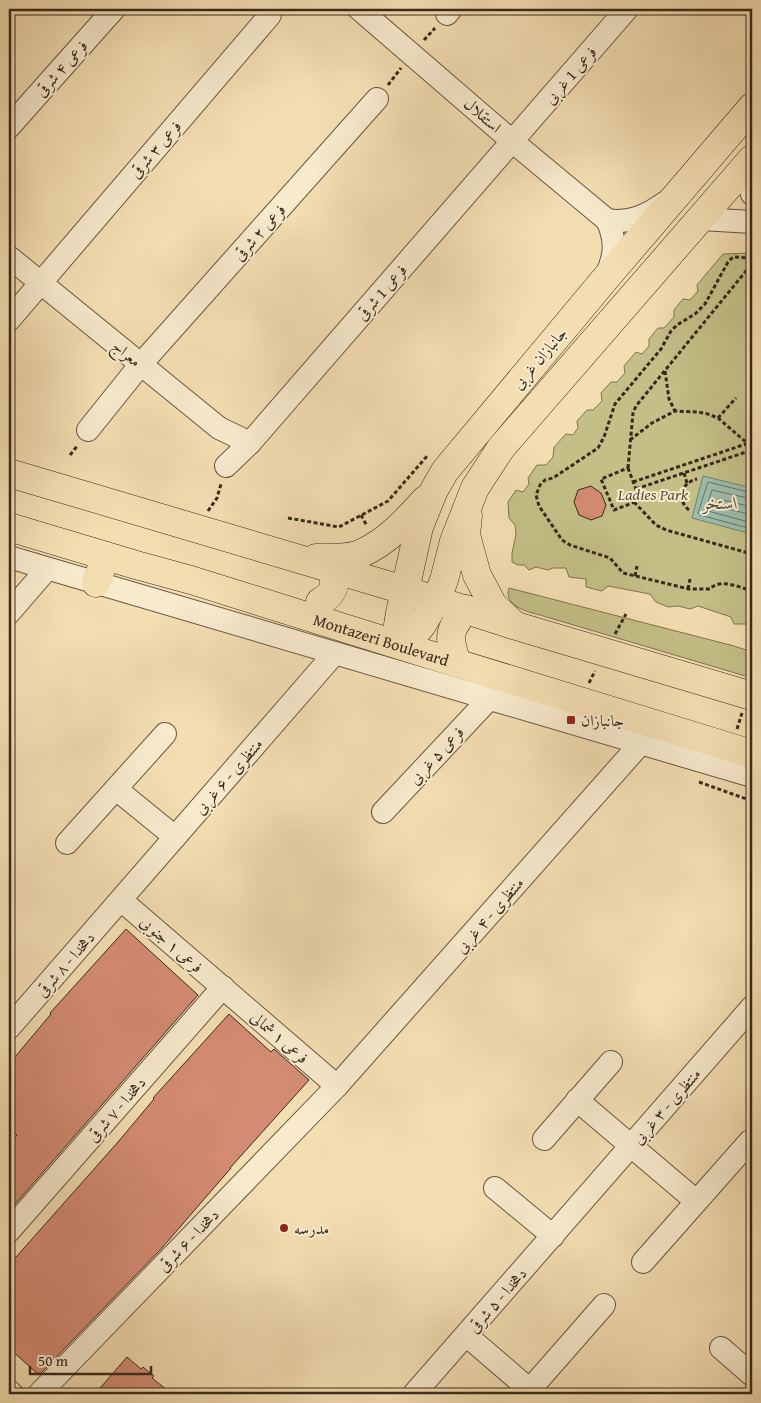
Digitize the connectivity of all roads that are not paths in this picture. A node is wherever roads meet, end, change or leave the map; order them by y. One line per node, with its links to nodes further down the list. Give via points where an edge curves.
1 (114, 9): 7 (street, فرعی ۴ شرقی)
2 (359, 9): 8 (street, استقلال)
3 (627, 9): 8 (street, فرعی 1 غربی)
4 (270, 15): 16 (street, فرعی ۳ شرقی)
5 (377, 99): 18 (street, فرعی ۲ شرقی)
6 (752, 107): 10 (main road, جانبازان غربی)
7 (9, 127)
8 (512, 141): 12 (street, استقلال); 20 (street, فرعی 1 شرقی)
9 (749, 174): 11 (main road, جانبازان غربی)
10 (679, 192): 12 (street, via 644,216 618,222); 15 (main road, جانبازان غربی)
11 (701, 218): 13 (street); 24 (main road, جانبازان غربی, via 501,448)
12 (608, 220): 15 (street, via 614,248 613,261)
13 (752, 222)
14 (9, 258): 16 (street, معراج)
15 (604, 279): 23 (main road, جانبازان غربی, via 445,471)
16 (40, 284): 17 (street, فرعی ۳ شرقی); 18 (street, معراج)
17 (9, 320)
18 (141, 364): 19 (street, فرعی ۲ شرقی); 20 (street, معراج, via 219,428)
19 (88, 430)
20 (250, 443): 21 (street, فرعی 1 شرقی)
21 (226, 466)
22 (9, 473): 29 (main road)
23 (434, 490): 26 (main road, جانبازان غربی); 29 (main road, via 408,519 362,553 341,558)
24 (472, 497): 26 (main road, via 438,537 430,539 423,536); 35 (main road, جانبازان غربی); 39 (main road, via 466,535 477,575 493,605)
25 (9, 527): 27 (main road, Montazeri Boulevard)
26 (419, 527): 34 (main road, جانبازان غربی)
27 (106, 556): 32 (main road, Montazeri Boulevard); 33 (main road)
28 (9, 557): 30 (street, Montazeri Boulevard)
29 (296, 559): 31 (main road)
30 (47, 568): 33 (street, Montazeri Boulevard); 38 (street)
31 (331, 569): 34 (main road); 36 (main road, via 335,580 332,590)
32 (191, 580): 36 (main road, via 243,579); 40 (main road, Montazeri Boulevard)
33 (96, 583): 41 (street, Montazeri Boulevard)
34 (404, 590): 35 (main road); 40 (main road, جانبازان غربی)
35 (436, 600): 37 (main road); 40 (main road, جانبازان غربی)
36 (320, 602): 40 (main road)
37 (466, 609): 39 (main road); 42 (main road, via 455,622 450,641)
38 (9, 613)
39 (513, 624): 43 (main road)
40 (406, 635): 42 (main road, Montazeri Boulevard)
41 (335, 653): 44 (street, Montazeri Boulevard); 51 (street, منتظری - ۶ غربی)
42 (457, 663): 47 (main road, Montazeri Boulevard)
43 (752, 696)
44 (489, 699): 46 (street, Montazeri Boulevard); 50 (street, فرعی ۵ غربی)
45 (165, 734): 49 (street)
46 (641, 743): 48 (street, Montazeri Boulevard); 58 (street, منتظری - ۴ غربی)
47 (752, 754)
48 (752, 776)
49 (116, 789): 51 (street); 52 (street)
50 (383, 812)
51 (176, 836): 53 (street, منتظری - ۶ غربی)
52 (67, 843)
53 (121, 900): 54 (street, فرعی ۱ جنوبی); 56 (street, دهخدا - ۸ شرقی)
54 (223, 988): 58 (street, فرعی ۱ شمالی); 66 (street, دهخدا - ۷ شرقی)
55 (752, 1006): 62 (street, منتظری - ۳ غربی)
56 (9, 1028)
57 (611, 1062): 59 (street)
58 (337, 1086): 76 (street, دهخدا - ۶ شرقی)
59 (578, 1100): 60 (street); 62 (street)
60 (544, 1139)
61 (750, 1140): 64 (street)
62 (631, 1146): 64 (street); 65 (street, منتظری - ۳ غربی)
63 (495, 1188): 67 (street)
64 (696, 1201): 68 (street)
65 (579, 1205): 67 (street, دهخدا - ۵ شرقی)
66 (9, 1231)
67 (553, 1236): 70 (street, دهخدا - ۵ شرقی)
68 (643, 1262)
69 (604, 1305): 74 (street)
70 (466, 1335): 74 (street); 77 (street, دهخدا - ۵ شرقی)
71 (721, 1348): 72 (street)
72 (752, 1375)
73 (9, 1391): 75 (street)
74 (528, 1392)
75 (12, 1394)
76 (39, 1394)
77 (414, 1394)

